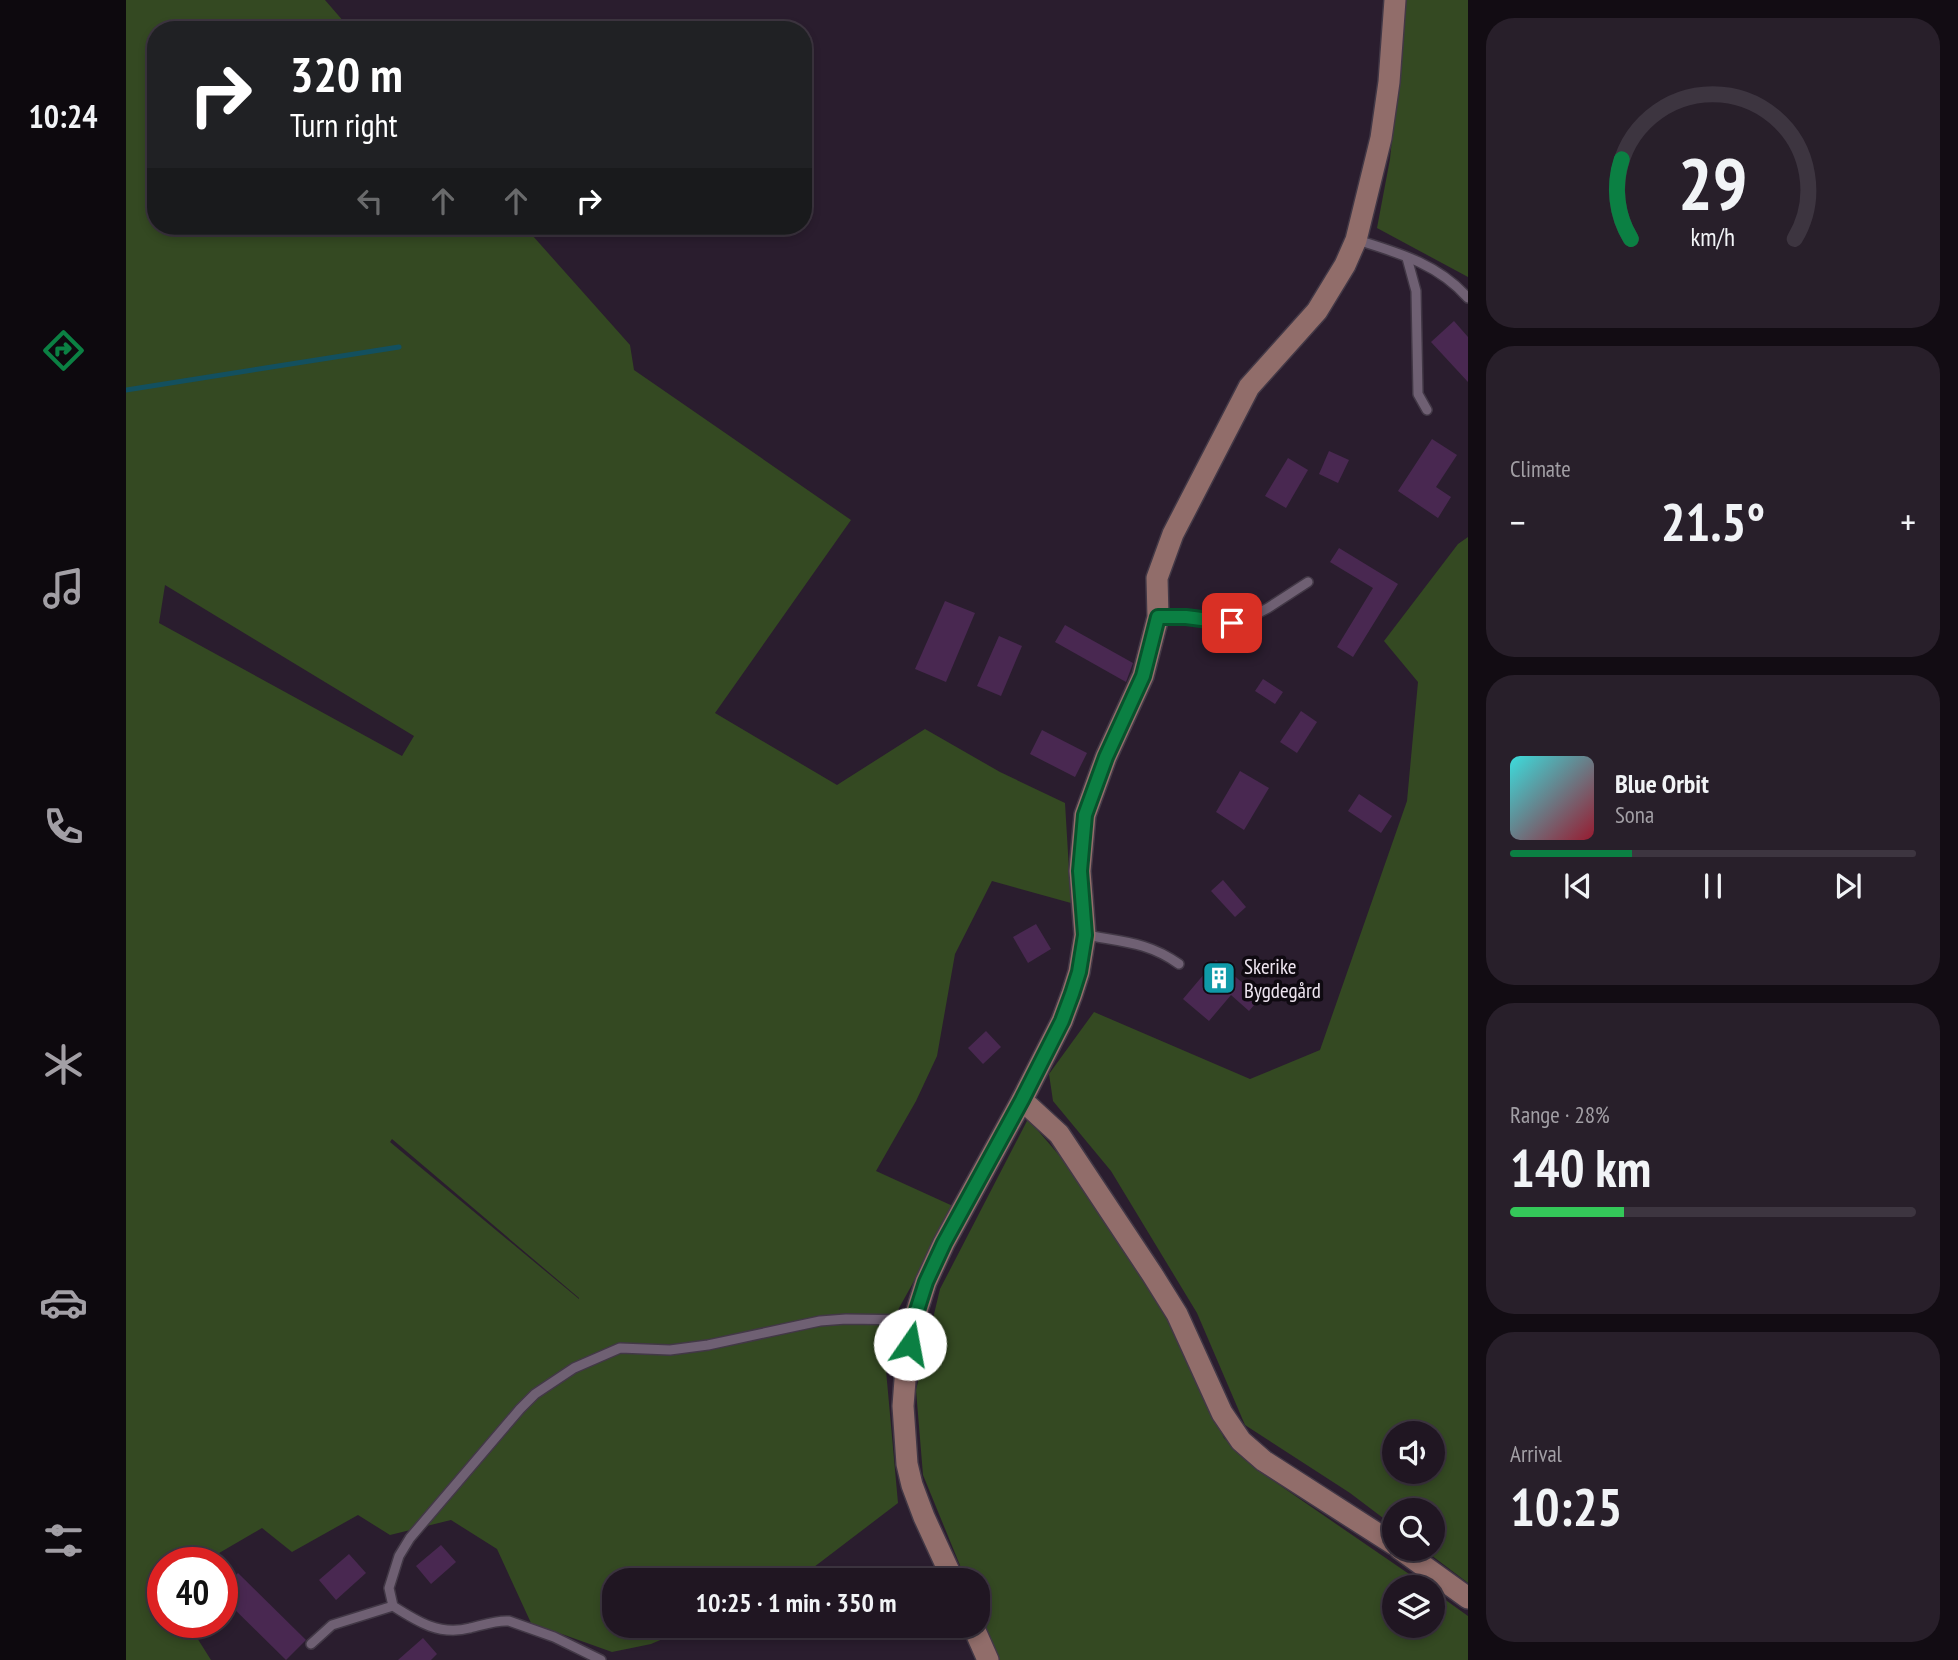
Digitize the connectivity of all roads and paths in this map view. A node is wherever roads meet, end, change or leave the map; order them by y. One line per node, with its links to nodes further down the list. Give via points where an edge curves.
1 (1395, 0): 2 (street, via 1381,138)
2 (1356, 240): 3 (lane); 7 (street, via 1317,311 1259,374 1236,411 1173,534 1157,578)
3 (1407, 258): 4 (lane, via 1450,279); 5 (lane, via 1416,291 1418,394)
4 (1468, 298)
5 (1426, 410)
6 (1308, 582): 7 (lane, via 1245,620)
7 (1158, 617): 8 (street, via 1143,676 1085,815 1080,871)
8 (1085, 935): 9 (lane, via 1148,946); 10 (street, via 1079,972 1062,1021)
9 (1179, 964)
10 (1022, 1100): 11 (street, via 944,1243); 12 (street, via 1059,1134 1152,1274 1177,1314 1222,1413 1241,1441 1264,1461)
11 (914, 1320): 14 (street, via 903,1406 907,1464); 16 (lane, via 820,1321 708,1345 670,1350 620,1348 574,1368 520,1409 410,1538 389,1588)
12 (1382, 1537)
13 (1417, 1561): 15 (street)
14 (947, 1568)
15 (1468, 1598)
16 (393, 1606): 18 (lane, via 332,1625); 19 (lane, via 441,1631 509,1621)
17 (978, 1638): 20 (street)
18 (311, 1644)
19 (601, 1660)
20 (988, 1660)

